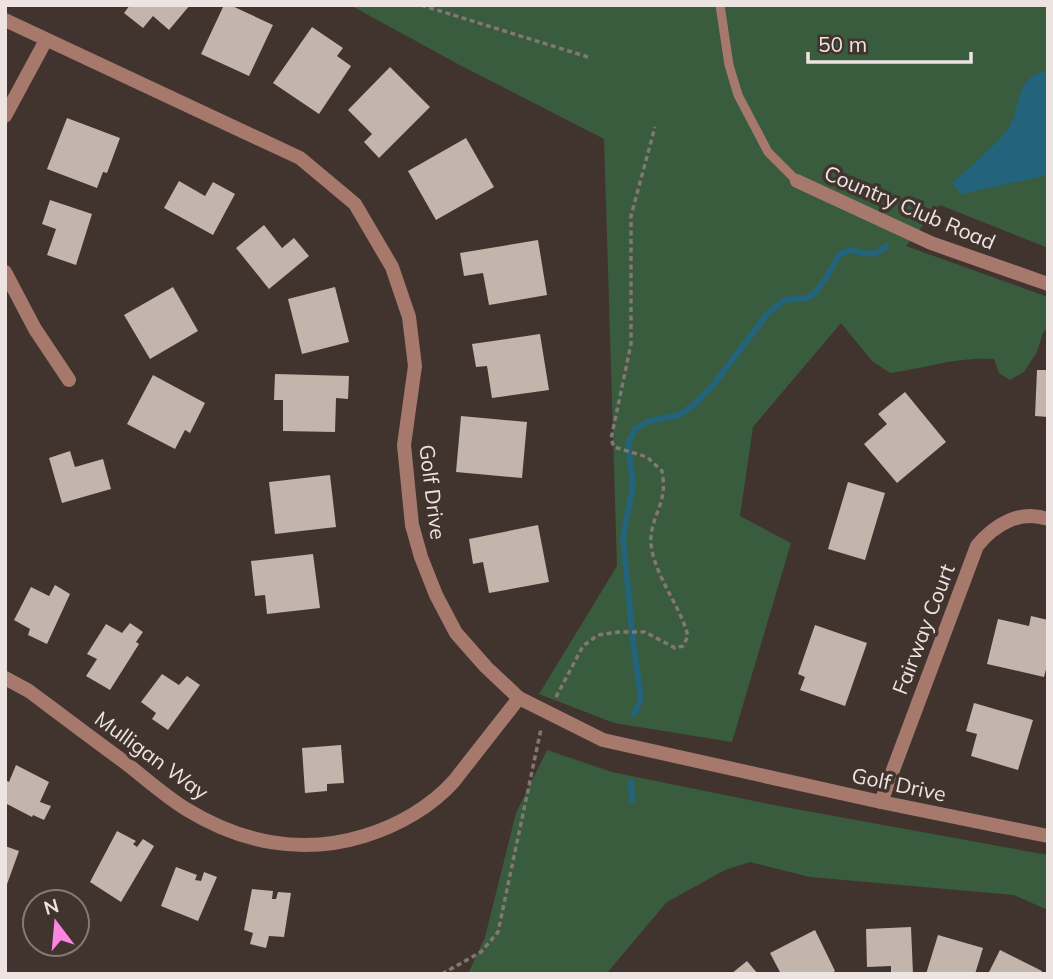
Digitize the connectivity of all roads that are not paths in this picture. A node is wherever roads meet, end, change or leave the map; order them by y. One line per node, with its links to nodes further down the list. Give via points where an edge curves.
1 (720, 5): 5 (lane, via 738,95 768,152)
2 (5, 20): 3 (street, Golf Drive)
3 (46, 40): 4 (street); 11 (street, Golf Drive, via 300,158 355,204 392,267 409,317 415,366 404,445 412,525 421,557 457,633)
4 (5, 116)
5 (797, 181): 7 (street, Country Club Road, via 931,243)
6 (5, 272): 8 (street)
7 (1048, 284)
8 (69, 380)
9 (1048, 520): 12 (street, Fairway Court, via 1027,516 1010,520 994,528 977,546)
10 (5, 678): 11 (street, Mulligan Way, via 29,691 185,808 242,835 303,846 334,844 374,833 429,804 454,781)
11 (519, 698): 12 (street, Golf Drive, via 603,740)
12 (881, 803): 13 (street, Golf Drive)
13 (1048, 836)

